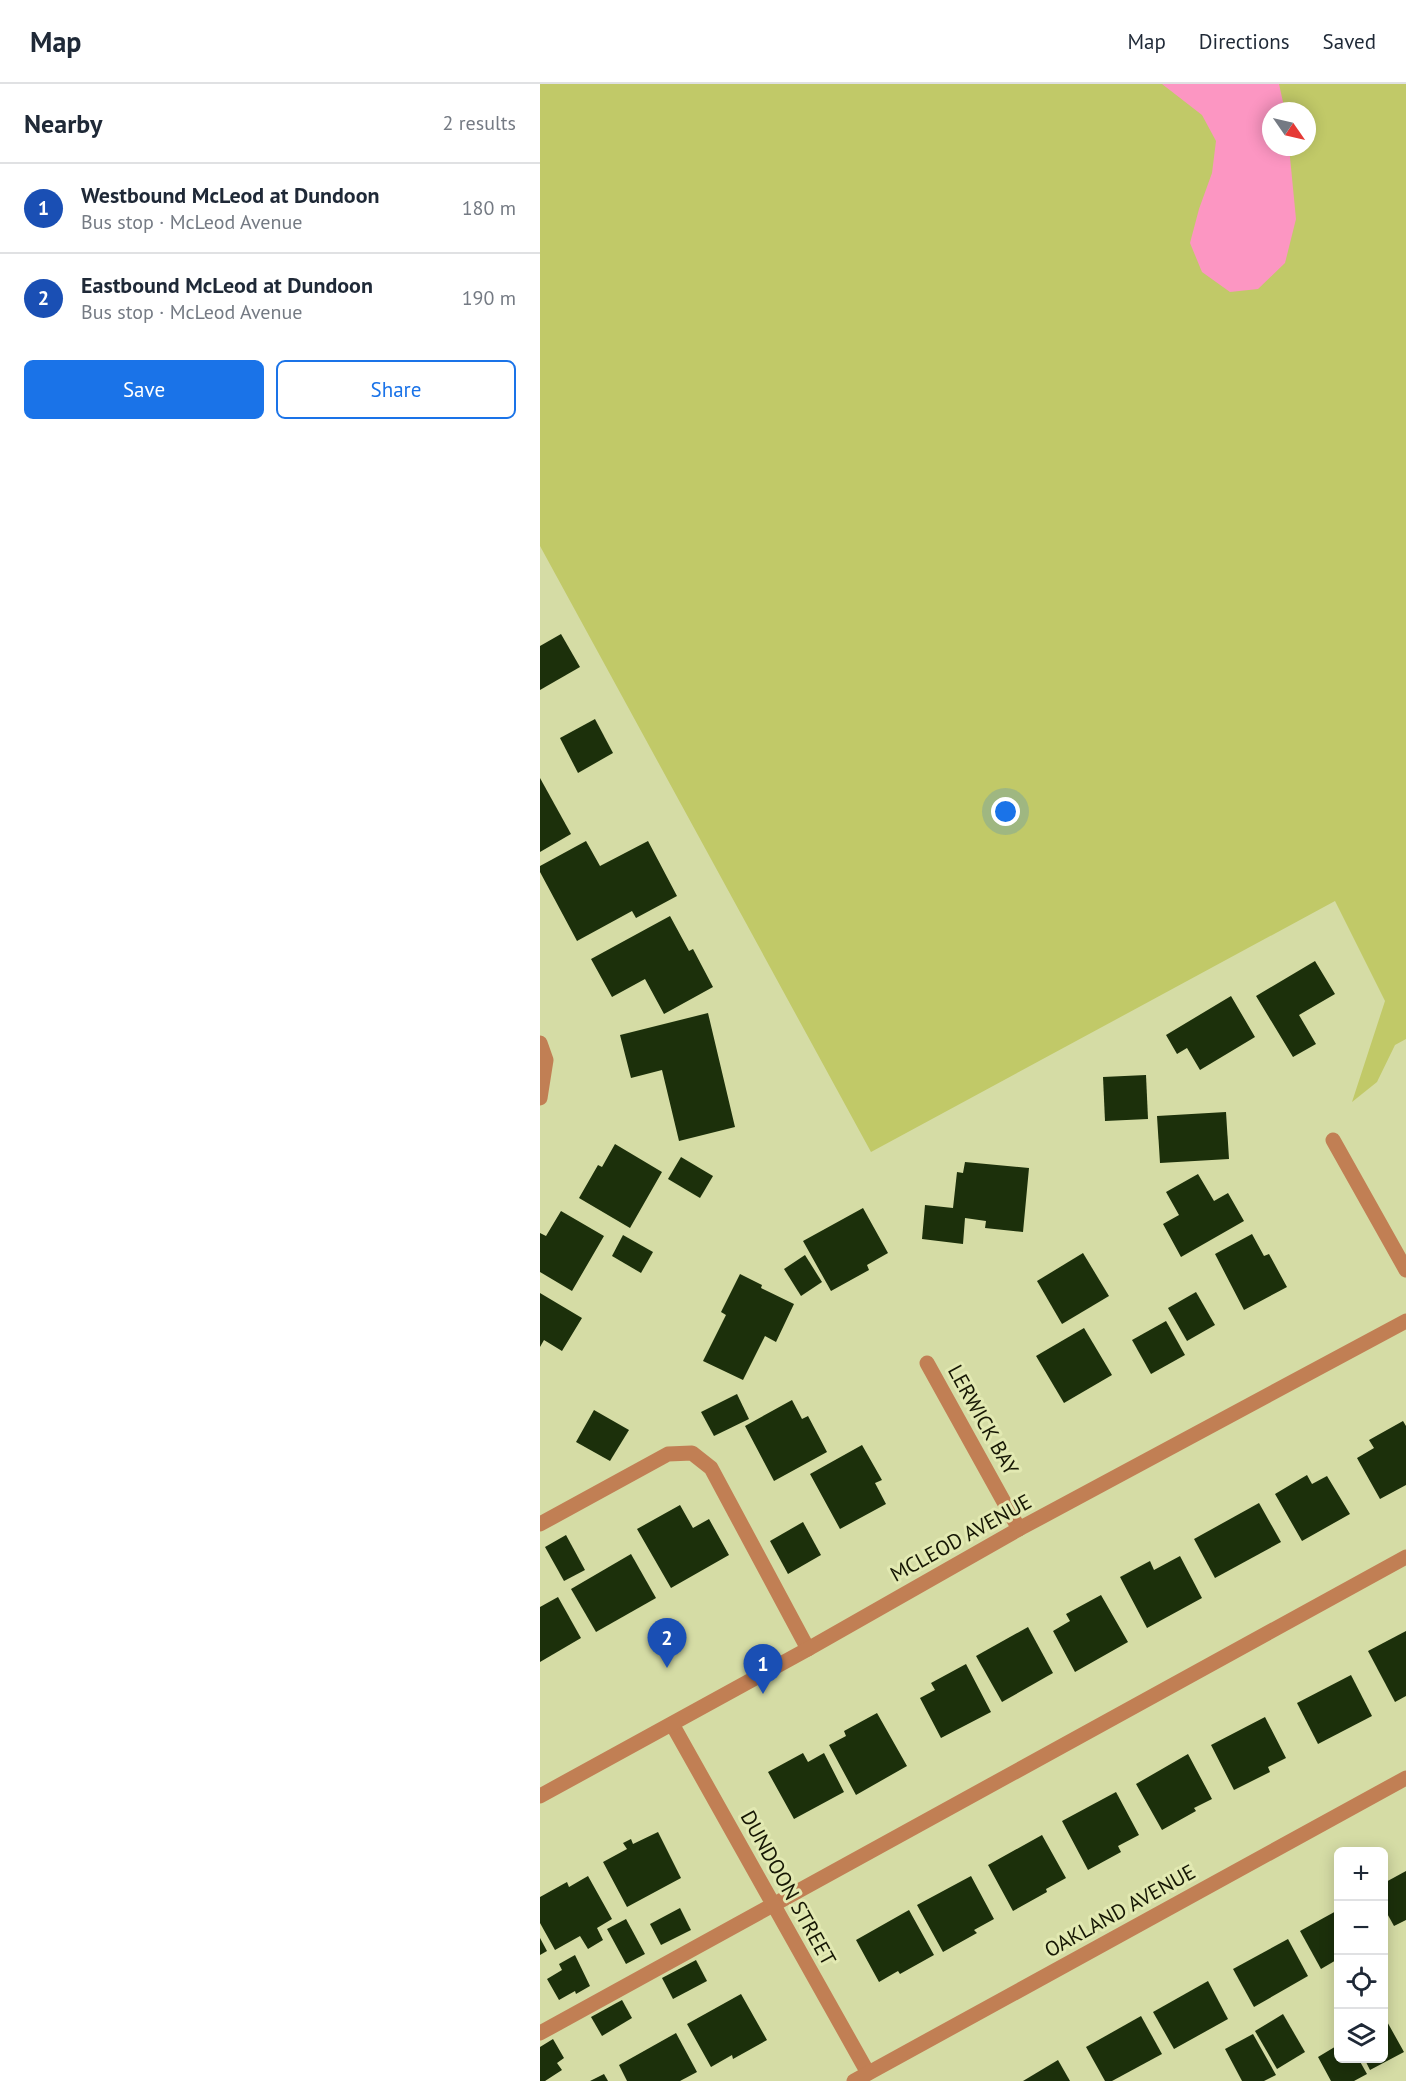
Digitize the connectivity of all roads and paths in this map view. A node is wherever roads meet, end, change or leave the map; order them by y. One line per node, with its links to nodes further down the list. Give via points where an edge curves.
1 (540, 1043): 2 (street, via 546,1060)
2 (540, 1098)
3 (1333, 1140): 4 (street)
4 (1406, 1270)
5 (1406, 1321): 8 (street, MCLEOD AVENUE)
6 (927, 1363): 8 (street, LERWICK BAY)
7 (540, 1524): 10 (street, via 668,1454 692,1453 711,1468)
8 (1019, 1529): 10 (street, MCLEOD AVENUE)
9 (1406, 1557): 14 (street)
10 (808, 1649): 11 (street, MCLEOD AVENUE)
11 (672, 1724): 13 (street, MCLEOD AVENUE); 14 (street, DUNDOON STREET)
12 (1406, 1778): 16 (street, OAKLAND AVENUE)
13 (540, 1796)
14 (773, 1905): 15 (street); 16 (street, DUNDOON STREET)
15 (540, 2032)
16 (868, 2073): 17 (street, OAKLAND AVENUE)
17 (854, 2081)

